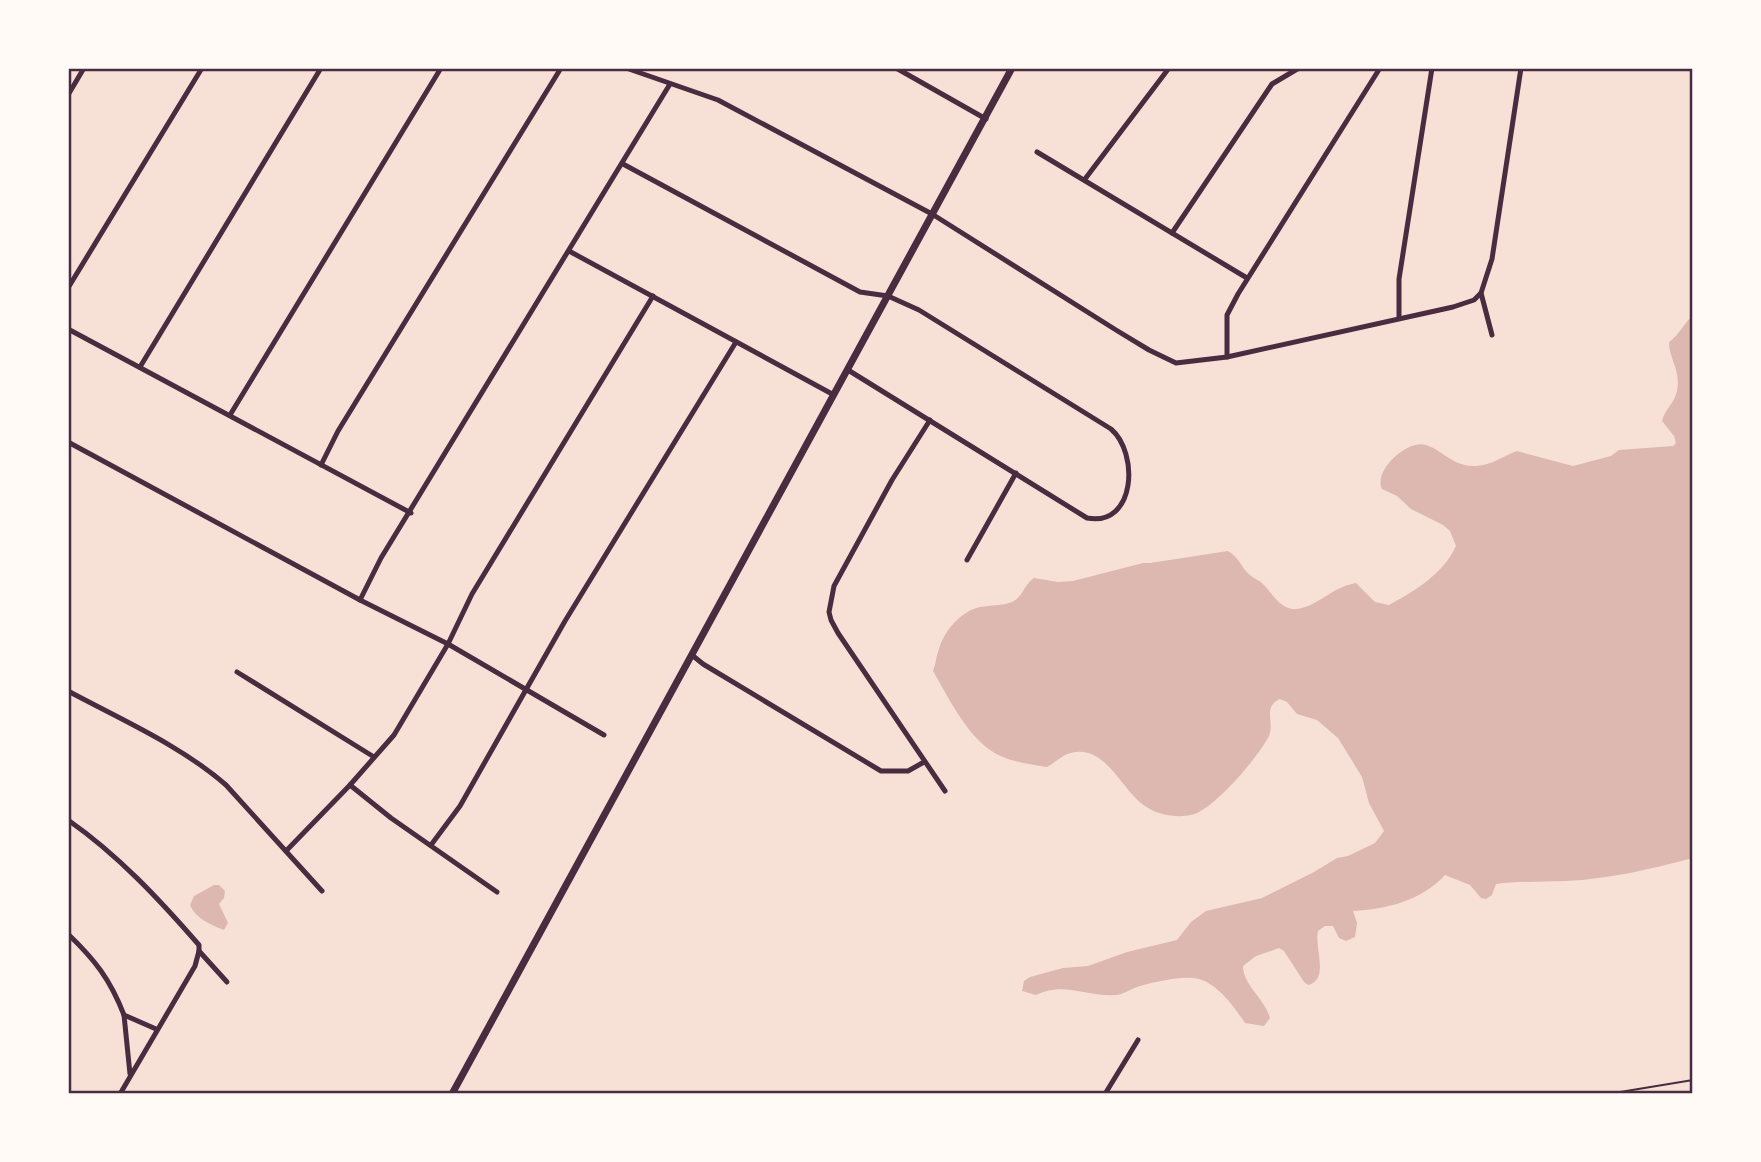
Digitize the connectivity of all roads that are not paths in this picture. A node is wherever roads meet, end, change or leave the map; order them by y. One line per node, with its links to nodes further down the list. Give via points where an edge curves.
1 (84, 68): 15 (street)
2 (202, 68): 24 (street)
3 (321, 68): 33 (street)
4 (441, 68): 36 (street)
5 (561, 68): 39 (street)
6 (626, 68): 14 (street)
7 (896, 68): 16 (street)
8 (1013, 68): 16 (main road)
9 (1169, 68): 19 (street)
10 (1298, 68): 21 (street, via 1272,84)
11 (1380, 68): 23 (street)
12 (1432, 68): 28 (street, via 1399,279)
13 (1521, 68): 25 (street, via 1492,259)
14 (670, 84): 18 (street); 20 (street, via 718,100)
15 (68, 95)
16 (986, 119): 20 (main road)
17 (1037, 152): 19 (street)
18 (624, 164): 22 (street); 27 (street, via 860,292)
19 (1086, 179): 21 (street)
20 (932, 214): 27 (main road); 32 (street, via 1176,363)
21 (1172, 233): 23 (street)
22 (569, 251): 26 (street); 41 (street)
23 (1247, 278): 32 (street, via 1227,315)
24 (68, 288)
25 (1481, 293): 28 (street, via 1469,302); 30 (street)
26 (653, 296): 31 (street); 44 (street, via 472,594)
27 (888, 296): 34 (main road); 40 (street, via 919,310 1111,429 1123,443 1128,490 1109,516 1097,520 1076,512)
28 (1399, 318): 32 (street)
29 (68, 329): 33 (street)
30 (1492, 335)
31 (736, 342): 35 (street); 47 (street)
32 (1227, 357)
33 (140, 367): 36 (street)
34 (848, 370): 35 (main road); 37 (street)
35 (834, 395): 45 (main road)
36 (230, 415): 39 (street)
37 (930, 420): 40 (street); 51 (street, via 839,576 829,611 838,633)
38 (68, 442): 43 (street)
39 (321, 464): 41 (street)
40 (1016, 473): 42 (street)
41 (411, 513): 43 (street)
42 (967, 560)
43 (360, 600): 44 (street)
44 (448, 644): 47 (street); 50 (street, via 394,735)
45 (692, 655): 51 (street, via 881,771 908,771); 67 (main road)
46 (237, 672): 50 (street)
47 (525, 688): 49 (street); 55 (street, via 460,806)
48 (68, 691): 56 (street, via 201,765 226,785)
49 (604, 735)
50 (374, 757): 52 (street)
51 (924, 762): 53 (street)
52 (350, 785): 55 (street); 56 (street)
53 (945, 791)
54 (68, 820): 60 (street, via 132,873)
55 (431, 845): 58 (street)
56 (286, 851): 57 (street)
57 (322, 891)
58 (497, 892)
59 (68, 934): 62 (street, via 101,969)
60 (200, 951): 61 (street); 63 (street)
61 (227, 982)
62 (124, 1014): 63 (street); 65 (street)
63 (156, 1029): 65 (street)
64 (1138, 1040): 68 (street)
65 (131, 1074): 66 (street)
66 (120, 1094)
67 (452, 1094)
68 (1105, 1094)

